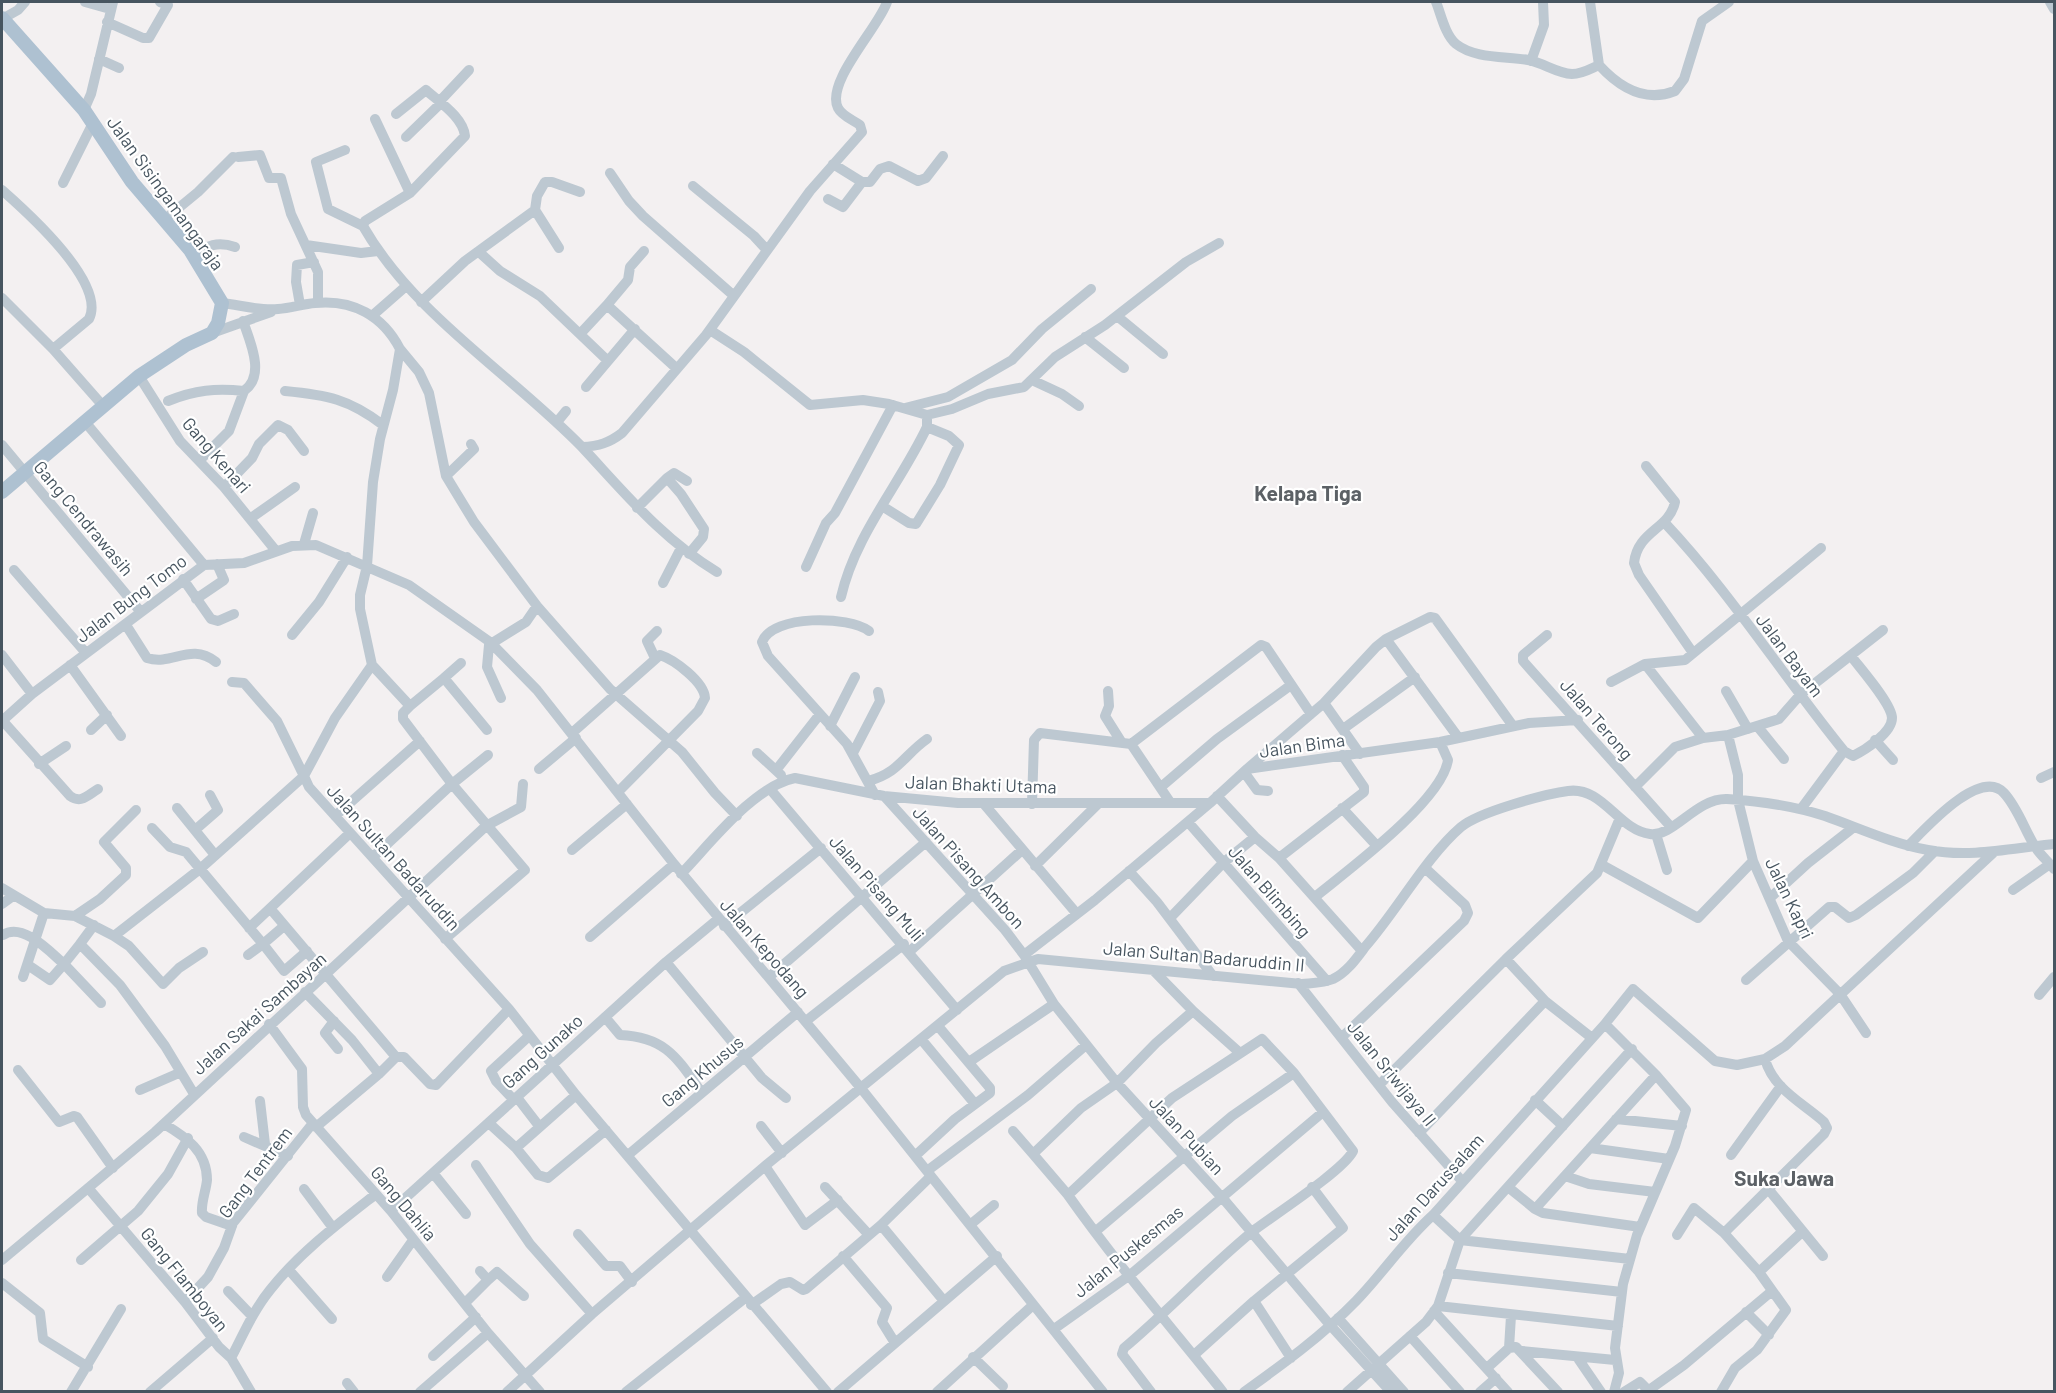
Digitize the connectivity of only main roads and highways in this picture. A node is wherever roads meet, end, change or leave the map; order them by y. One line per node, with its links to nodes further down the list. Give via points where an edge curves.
1 (4, 20): 2 (main road, Jalan Sisingamangaraja, via 84,110 132,182 192,253 222,303 212,333 139,376)
2 (2, 492)

